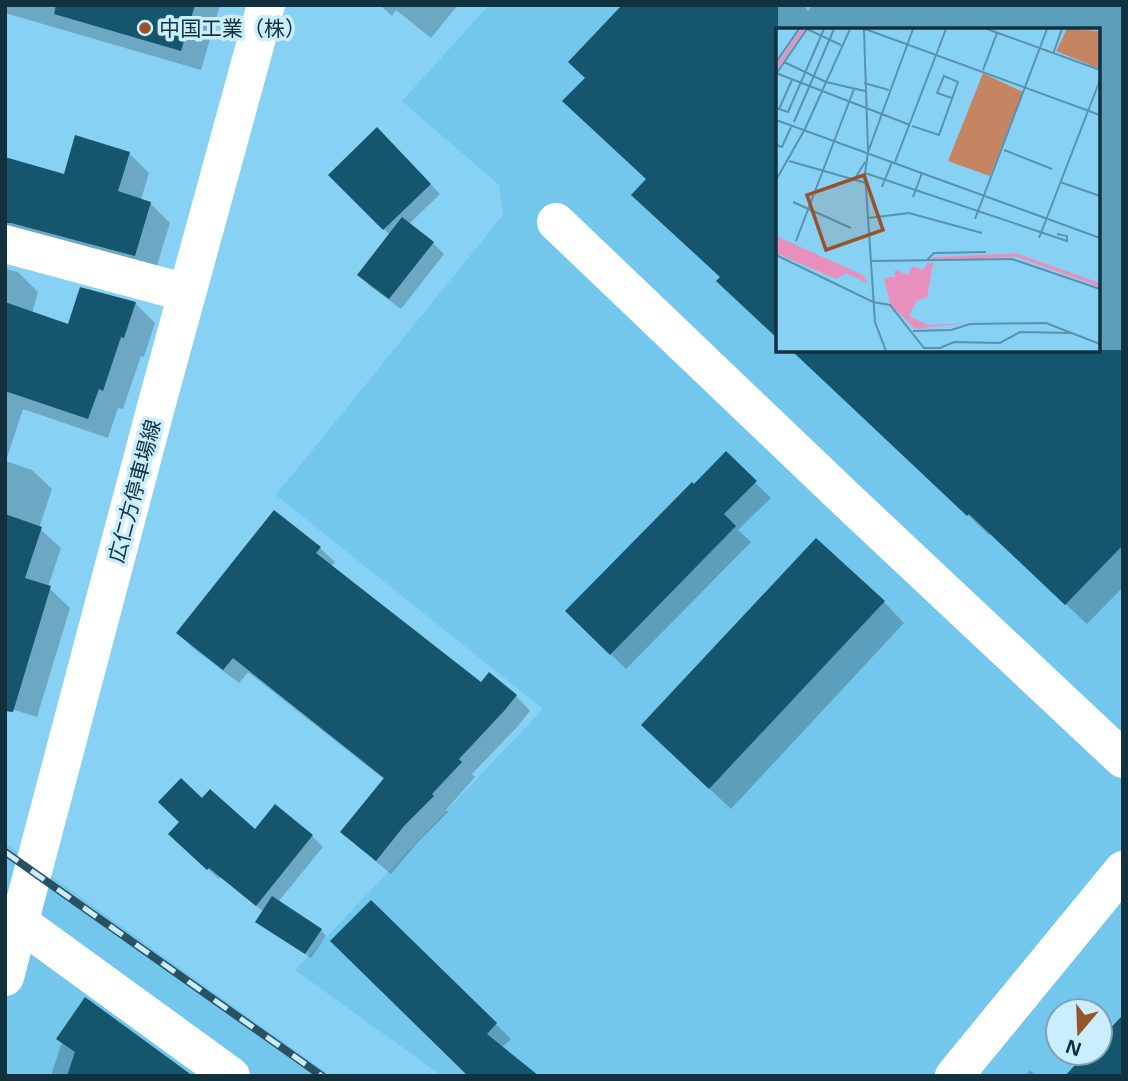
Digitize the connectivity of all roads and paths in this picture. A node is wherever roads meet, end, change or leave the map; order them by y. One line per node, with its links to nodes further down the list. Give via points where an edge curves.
1 (266, 5): 4 (street, 広仁方停車場線)
2 (556, 222): 5 (street)
3 (5, 244): 4 (street)
4 (187, 293): 7 (street, 広仁方停車場線)
5 (1123, 759)
6 (1123, 870): 10 (street)
7 (19, 922): 8 (street, 広仁方停車場線); 9 (street)
8 (5, 977)
9 (207, 1069)
10 (954, 1076)

